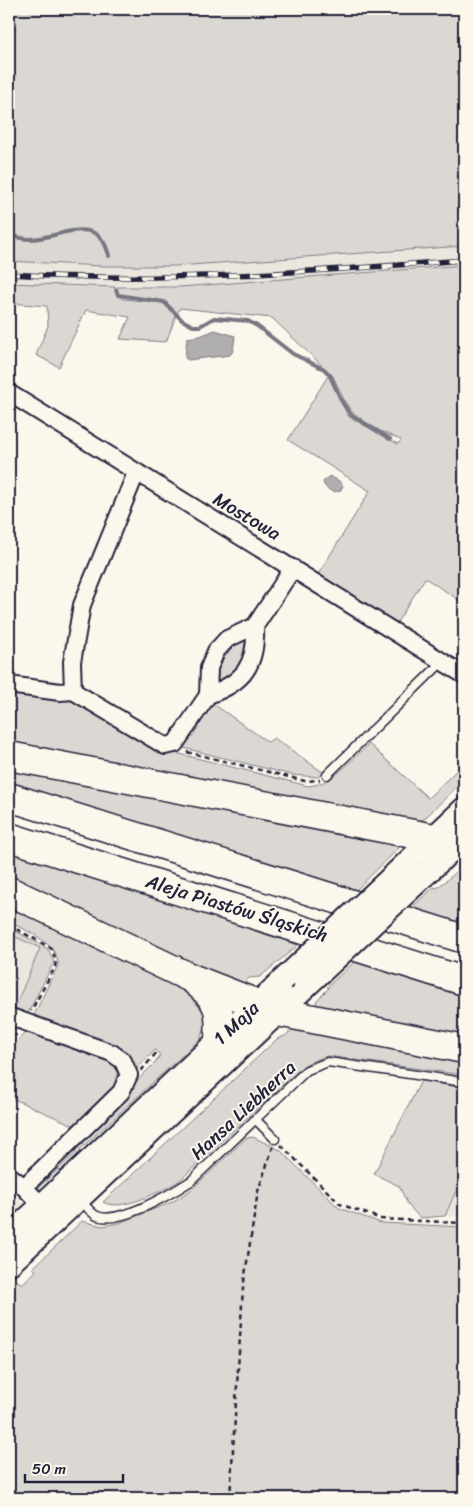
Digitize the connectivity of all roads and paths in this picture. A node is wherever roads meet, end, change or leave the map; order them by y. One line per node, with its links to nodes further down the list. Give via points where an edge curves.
1 (9, 393): 2 (street, Mostowa)
2 (136, 473): 3 (street, Mostowa); 8 (street, via 82,605 72,662)
3 (293, 568): 4 (street); 5 (street, Mostowa)
4 (255, 626): 9 (street, via 256,649 243,674 230,686); 9 (street, via 227,638 216,651 209,668)
5 (442, 662): 6 (street, Mostowa); 12 (lane)
6 (464, 675)
7 (9, 685): 8 (street)
8 (74, 691): 10 (street, via 165,746)
9 (208, 695): 10 (street)
10 (175, 744): 12 (path, via 193,754 300,780 320,780)
11 (9, 756): 16 (highway)
12 (327, 775)
13 (9, 797): 20 (highway, Aleja Piastów Śląskich)
14 (464, 809): 16 (main road, 1 Maja)
15 (9, 837): 22 (highway, Aleja Piastów Śląskich)
16 (455, 843): 17 (main road, 1 Maja)
17 (420, 865): 23 (main road, 1 Maja, bridge, via 305,987); 23 (main road, 1 Maja, bridge, via 283,980)
18 (9, 891): 21 (highway)
19 (9, 925): 24 (path, via 52,948 56,960 55,967)
20 (464, 939)
21 (191, 978): 23 (highway); 25 (highway, via 212,995 219,1009)
22 (464, 981)
23 (267, 1008): 25 (main road, 1 Maja); 26 (highway); 33 (main road, 1 Maja)
24 (18, 1020): 27 (path, via 18,1030); 32 (street, via 112,1053 123,1060 129,1075 121,1092)
25 (219, 1039): 33 (main road, 1 Maja)
26 (464, 1049)
27 (9, 1053)
28 (464, 1082): 29 (lane, Hansa Liebherra, via 328,1062 307,1070)
29 (255, 1119): 30 (lane); 33 (lane, Hansa Liebherra, via 191,1181 143,1207 107,1218 96,1215)
30 (275, 1139): 35 (path, via 340,1204 381,1219); 38 (path, via 258,1191 243,1288)
31 (9, 1176): 32 (street)
32 (24, 1187): 34 (street)
33 (72, 1191): 34 (main road, 1 Maja); 37 (main road, 1 Maja)
34 (42, 1206): 36 (main road, 1 Maja)
35 (464, 1223)
36 (9, 1236)
37 (9, 1264)
38 (230, 1498)

